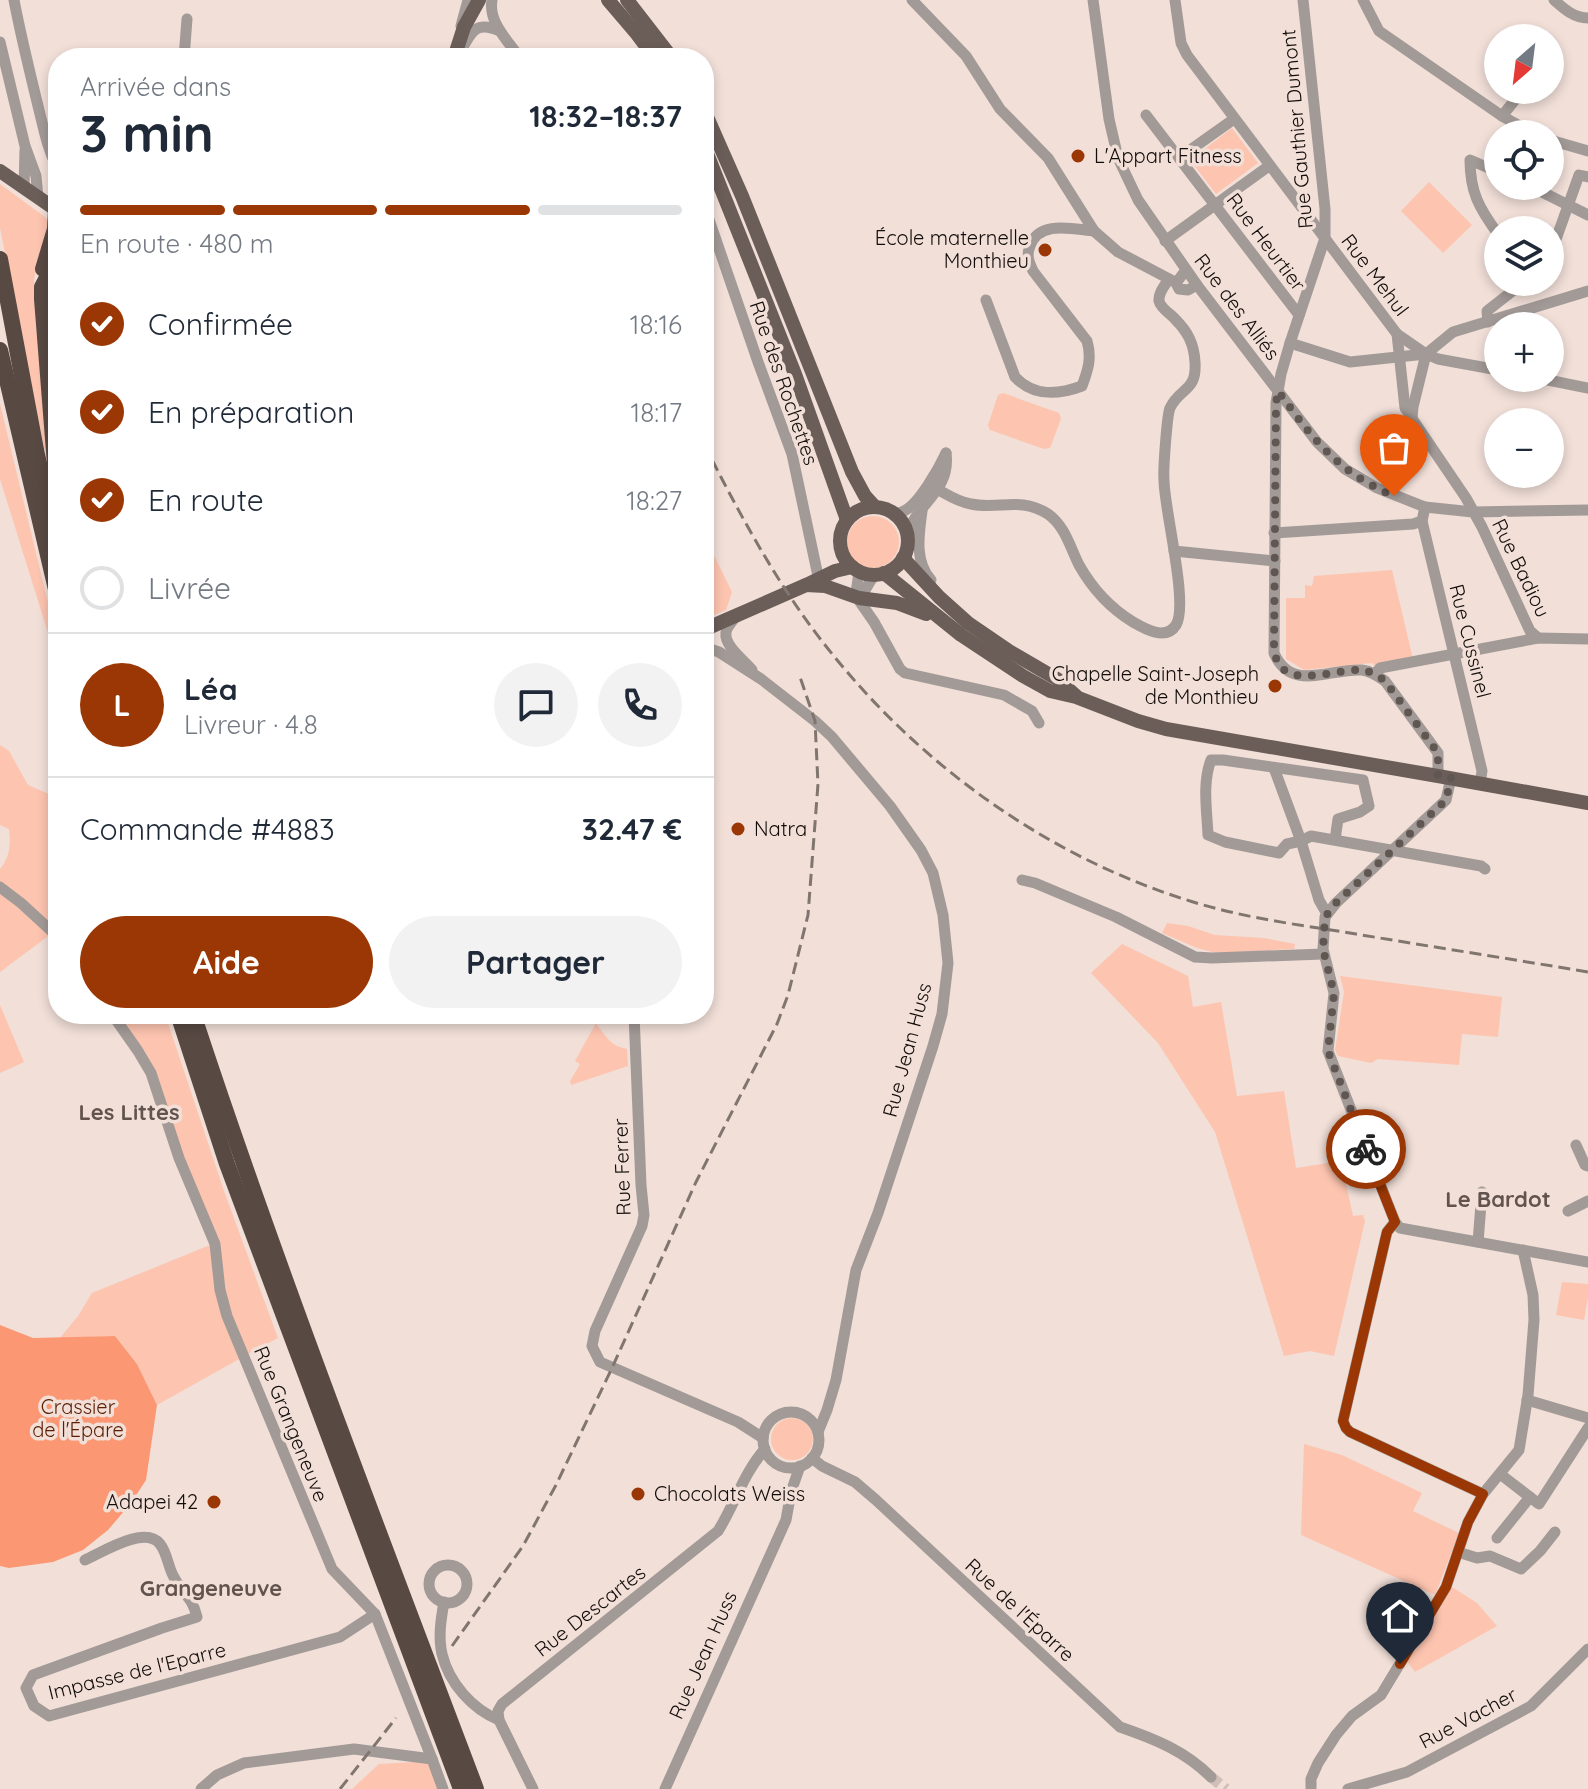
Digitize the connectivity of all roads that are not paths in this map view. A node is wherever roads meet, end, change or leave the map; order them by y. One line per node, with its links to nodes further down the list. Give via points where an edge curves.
1 (14, 0): 30 (street)
2 (468, 0): 16 (street)
3 (479, 0): 16 (main road)
4 (492, 0): 15 (street)
5 (608, 0): 22 (main road)
6 (627, 0): 23 (main road)
7 (912, 0): 49 (street, via 966,56 1000,109 1048,158)
8 (1093, 0): 52 (street, Rue des Alliés, via 1118,158)
9 (1175, 0): 27 (street, Rue Mehul, via 1183,50)
10 (1303, 0): 51 (street, Rue Gauthier Dumont)
11 (1363, 0): 26 (street, via 1379,31)
12 (1554, 0): 14 (street)
13 (187, 19): 18 (street)
14 (1585, 20)
15 (500, 31): 20 (street, via 476,29); 21 (street)
16 (459, 41): 19 (main road)
17 (0, 42): 32 (street)
18 (185, 48)
19 (458, 48)
20 (462, 48)
21 (513, 48)
22 (648, 48)
23 (664, 48)
24 (1512, 104): 26 (street)
25 (1146, 115): 34 (street, Rue Heurtier)
26 (1502, 116): 28 (street)
27 (1234, 119): 34 (street); 35 (street, Rue Mehul)
28 (1509, 120)
29 (714, 133): 80 (main road, via 848,463)
30 (48, 143)
31 (1564, 144): 33 (street)
32 (25, 146): 40 (street); 41 (street)
33 (1588, 151)
34 (1179, 158): 44 (street, Rue Heurtier)
35 (1269, 166): 44 (street); 51 (street, Rue Mehul)
36 (1484, 166): 47 (street, via 1470,160 1475,198)
37 (0, 171): 40 (main road)
38 (714, 171): 86 (main road)
39 (1588, 177): 45 (street, via 1579,175)
40 (24, 188): 41 (main road)
41 (38, 197): 43 (main road)
42 (1558, 200): 45 (street)
43 (48, 204)
44 (1214, 204): 52 (street); 65 (street, Rue Heurtier)
45 (1568, 205): 46 (street); 48 (street)
46 (1588, 215)
47 (1486, 216)
48 (1564, 216)
49 (1094, 231): 57 (street, via 1118,252); 62 (street, via 1048,229 1037,233 1028,253 1033,271 1087,341 1091,355 1082,386 1055,394 1022,385)
50 (714, 234): 97 (street, Rue des Rochettes, via 792,454)
51 (1325, 238): 65 (street, Rue Gauthier Dumont); 67 (street, Rue Mehul)
52 (1165, 241): 55 (street, Rue des Alliés)
53 (48, 253): 59 (highway)
54 (0, 259): 79 (highway)
55 (1186, 270): 57 (street); 58 (street, Rue des Alliés)
56 (48, 276): 59 (highway)
57 (1172, 281): 58 (street, via 1184,291); 91 (street, via 1159,301 1190,337 1195,369 1190,387 1169,410 1164,481)
58 (1197, 285): 76 (street, Rue des Alliés)
59 (42, 287): 74 (highway)
60 (1584, 293): 64 (street)
61 (1506, 296): 63 (street)
62 (986, 300)
63 (1487, 312)
64 (1521, 312)
65 (1299, 315): 68 (street, Rue Gauthier Dumont)
66 (1484, 323): 70 (street, via 1453,332)
67 (1397, 334): 70 (street, Rue Mehul); 71 (street, Rue Mehul)
68 (1290, 343): 71 (street, via 1350,362); 76 (street, Rue Gauthier Dumont)
69 (0, 350): 92 (highway)
70 (1426, 354): 71 (street); 72 (street); 77 (street)
71 (1401, 357): 77 (street, Rue Mehul, via 1405,408)
72 (1484, 367)
73 (1564, 383): 75 (street)
74 (48, 387)
75 (1588, 388)
76 (1278, 391): 81 (street, Rue des Alliés, via 1345,469); 88 (street, Rue Gauthier Dumont)
77 (1412, 419): 85 (street, Rue Badiou)
78 (937, 489): 83 (street); 84 (street, via 948,468 946,453 908,509); 91 (street, via 969,504 1037,508 1057,520 1098,592 1122,614 1156,633 1173,629 1180,613)
79 (48, 499)
80 (875, 507): 84 (main road); 86 (main road)
81 (1425, 507): 85 (street, Rue des Alliés); 87 (street, Rue Cussinel)
82 (1588, 510): 85 (street, Rue des Alliés)
83 (922, 511): 89 (street); 103 (street, via 922,567 957,606)
84 (892, 512): 89 (main road)
85 (1473, 512): 104 (street, Rue Badiou)
86 (847, 520): 90 (main road)
87 (1422, 521): 88 (street); 107 (street, Rue Cussinel)
88 (1274, 533): 94 (street, Rue Gauthier Dumont)
89 (907, 534): 93 (main road)
90 (841, 548): 95 (main road); 97 (main road)
91 (1174, 551): 94 (street)
92 (48, 555)
93 (903, 558): 96 (main road); 103 (main road)
94 (1275, 561): 108 (street, Rue Gauthier Dumont, via 1274,653 1280,665 1306,677 1363,670)
95 (855, 569): 96 (main road); 97 (main road); 98 (street)
96 (880, 574): 98 (street); 103 (main road)
97 (812, 581): 98 (main road); 100 (main road)
98 (859, 598): 99 (main road); 101 (street)
99 (885, 601): 101 (street); 103 (main road)
100 (731, 620): 102 (main road); 109 (street, Rue Jean Huss, via 728,644)
101 (874, 622): 110 (street, via 905,673 1004,695 1032,711)
102 (714, 626)
103 (964, 629): 112 (main road, via 1012,670 1050,691 1138,721)
104 (1538, 638): 105 (street, Rue Badiou); 107 (street)
105 (1588, 639)
106 (714, 650): 109 (street, Rue Jean Huss)
107 (1454, 654): 108 (street, via 1380,668); 113 (street, Rue Cussinel, via 1482,771)
108 (1375, 674): 112 (street, via 1438,753)
109 (761, 679): 137 (street, Rue Jean Huss, via 824,729 906,825 933,873 947,942 942,1014 856,1270)
110 (1039, 723)
111 (1274, 768): 115 (street); 115 (street, via 1211,760 1208,835 1279,853); 116 (street, via 1363,780 1369,806 1338,819)
112 (1445, 777): 113 (main road); 117 (street, via 1446,800)
113 (1480, 784): 114 (main road)
114 (1588, 803)
115 (1306, 838): 116 (street); 121 (street)
116 (1335, 840): 117 (street)
117 (1393, 850): 118 (street); 121 (street)
118 (1485, 869)
119 (1022, 880): 123 (street, via 1116,917 1195,957)
120 (0, 887): 122 (street)
121 (1326, 918): 123 (street)
122 (48, 928)
123 (1323, 952): 133 (street, via 1334,993 1328,1051)
124 (119, 1024): 159 (street, Rue Grangeneuve, via 151,1073 216,1250 227,1316 332,1569)
125 (181, 1024): 166 (highway, via 227,1164)
126 (196, 1024): 167 (highway, via 241,1160)
127 (634, 1024): 141 (street, Rue Ferrer, via 644,1215 592,1346 600,1362)
128 (1576, 1145): 129 (street)
129 (1588, 1166)
130 (1482, 1192): 134 (street)
131 (1588, 1201): 132 (street)
132 (1568, 1211)
133 (1395, 1222): 134 (street, via 1400,1228); 152 (street, via 1387,1232 1343,1421 1350,1432)
134 (1478, 1242): 135 (street)
135 (1523, 1250): 136 (street); 138 (street, via 1534,1320)
136 (1588, 1262)
137 (832, 1395): 139 (street); 144 (street, Rue Jean Huss)
138 (1527, 1400): 140 (street); 150 (street, via 1519,1450)
139 (806, 1416): 142 (street, via 789,1412); 144 (street)
140 (1588, 1418)
141 (738, 1422): 142 (street); 145 (street)
142 (767, 1425): 145 (street)
143 (1588, 1428): 153 (street, via 1539,1504)
144 (818, 1432): 146 (street)
145 (764, 1443): 147 (street); 149 (street, Rue Descartes)
146 (812, 1458): 148 (street); 163 (street, Rue de l'Éparre, via 876,1500 1120,1727 1171,1747)
147 (778, 1464): 148 (street); 149 (street); 151 (street)
148 (800, 1466): 151 (street, Rue Jean Huss)
149 (750, 1469): 161 (street, Rue Descartes, via 718,1531 502,1704)
150 (1500, 1474): 152 (street); 153 (street)
151 (791, 1492): 169 (street, Rue Jean Huss, via 786,1520)
152 (1483, 1494): 156 (street)
153 (1530, 1497): 155 (street)
154 (1555, 1532): 156 (street, via 1521,1569 1490,1556)
155 (1497, 1538)
156 (1458, 1552): 170 (street, via 1446,1587 1381,1695 1336,1735 1318,1763)
157 (85, 1560): 159 (street, Impasse de l'Eparre, via 140,1536 152,1538 161,1545 197,1617 33,1675 26,1688 34,1706 49,1716 340,1637)
158 (444, 1602): 161 (street, via 442,1654 456,1686 478,1709)
159 (375, 1614): 162 (street)
160 (1588, 1649): 171 (street, Rue Vacher, via 1531,1706 1407,1772)
161 (499, 1720): 168 (street)
162 (432, 1759): 164 (street, via 354,1749 244,1763); 165 (street)
163 (1211, 1777)
164 (201, 1789)
165 (443, 1789)
166 (461, 1789)
167 (476, 1789)
168 (533, 1789)
169 (665, 1789)
170 (1311, 1789)
171 (1348, 1789)

